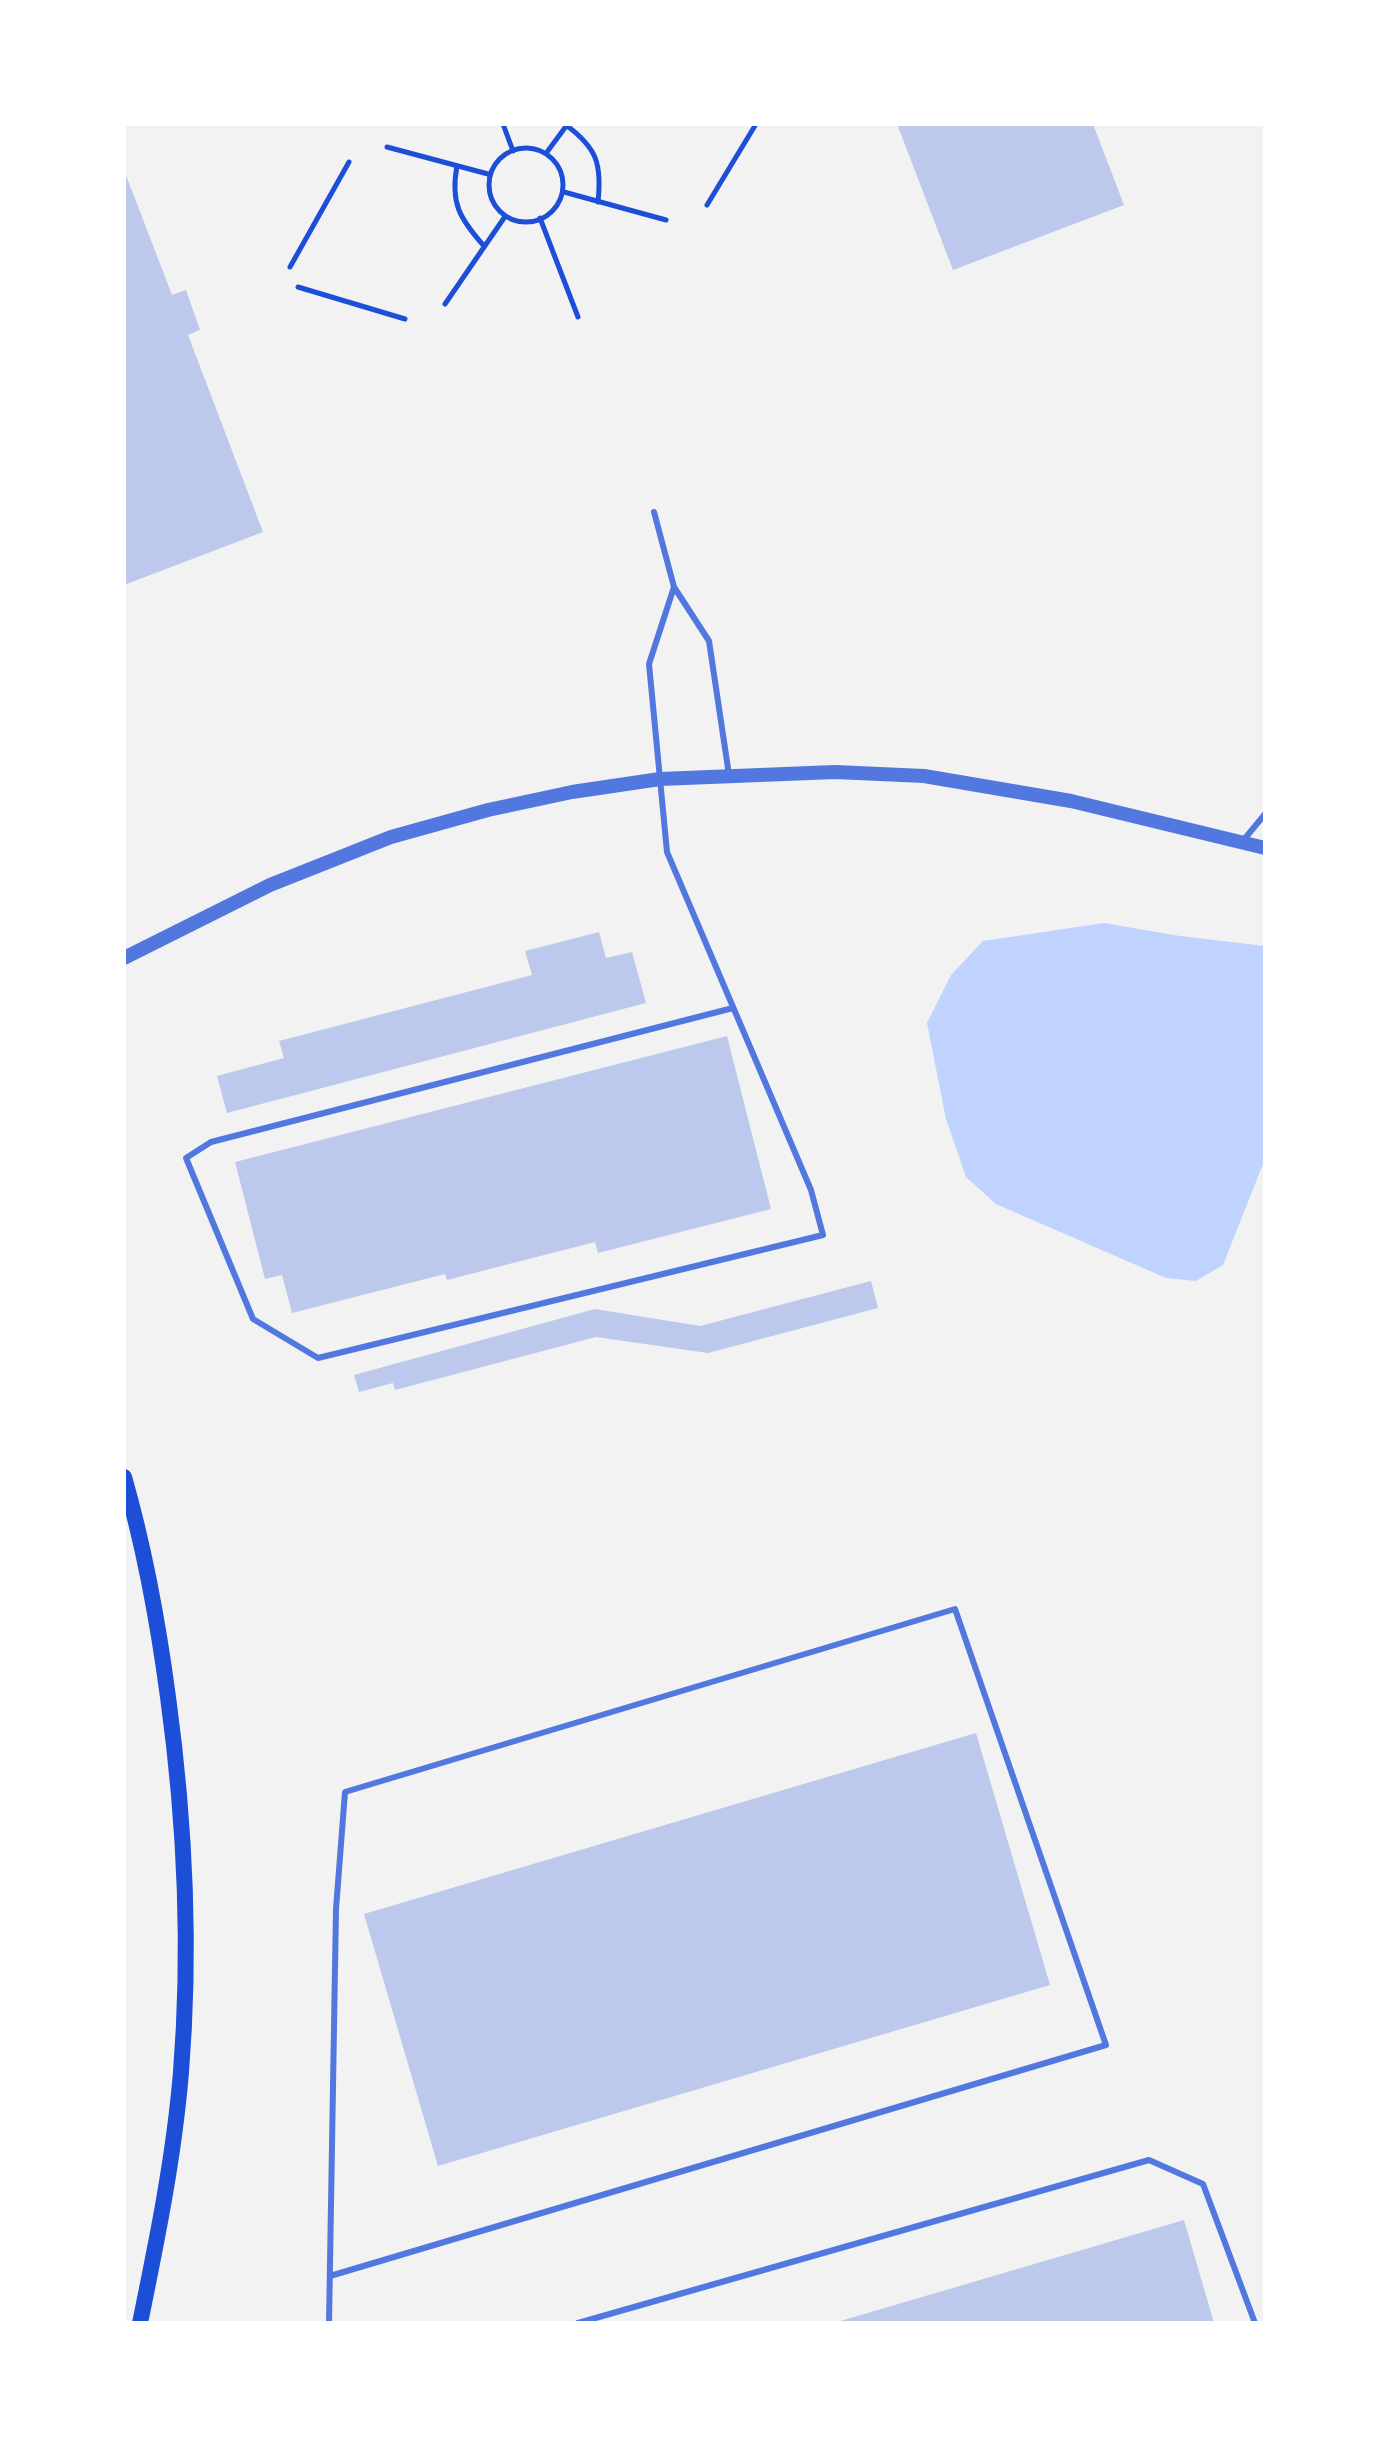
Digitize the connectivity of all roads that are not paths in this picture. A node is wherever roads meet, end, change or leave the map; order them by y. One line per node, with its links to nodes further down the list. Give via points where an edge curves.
1 (654, 512): 2 (lane)
2 (674, 587): 3 (lane, via 709,641); 4 (lane, via 649,664)
3 (729, 775): 4 (street); 6 (street, via 924,776 1071,801)
4 (660, 779): 8 (street, via 488,810 391,837 270,885); 9 (lane, via 667,852)
5 (1265, 814): 6 (lane)
6 (1242, 842): 7 (street)
7 (1265, 848)
8 (124, 958)
9 (733, 1008): 9 (lane, via 211,1142 186,1158 253,1319 318,1358 823,1235 811,1190)
10 (124, 1477): 12 (main road, via 157,1616 185,1848 181,2072 161,2224)
11 (330, 2276): 11 (lane, via 336,1909 345,1792 955,1609 1106,2045); 13 (lane)
12 (140, 2323)
13 (329, 2323)
14 (578, 2323): 15 (lane, via 1149,2160 1203,2184)
15 (1255, 2323)

